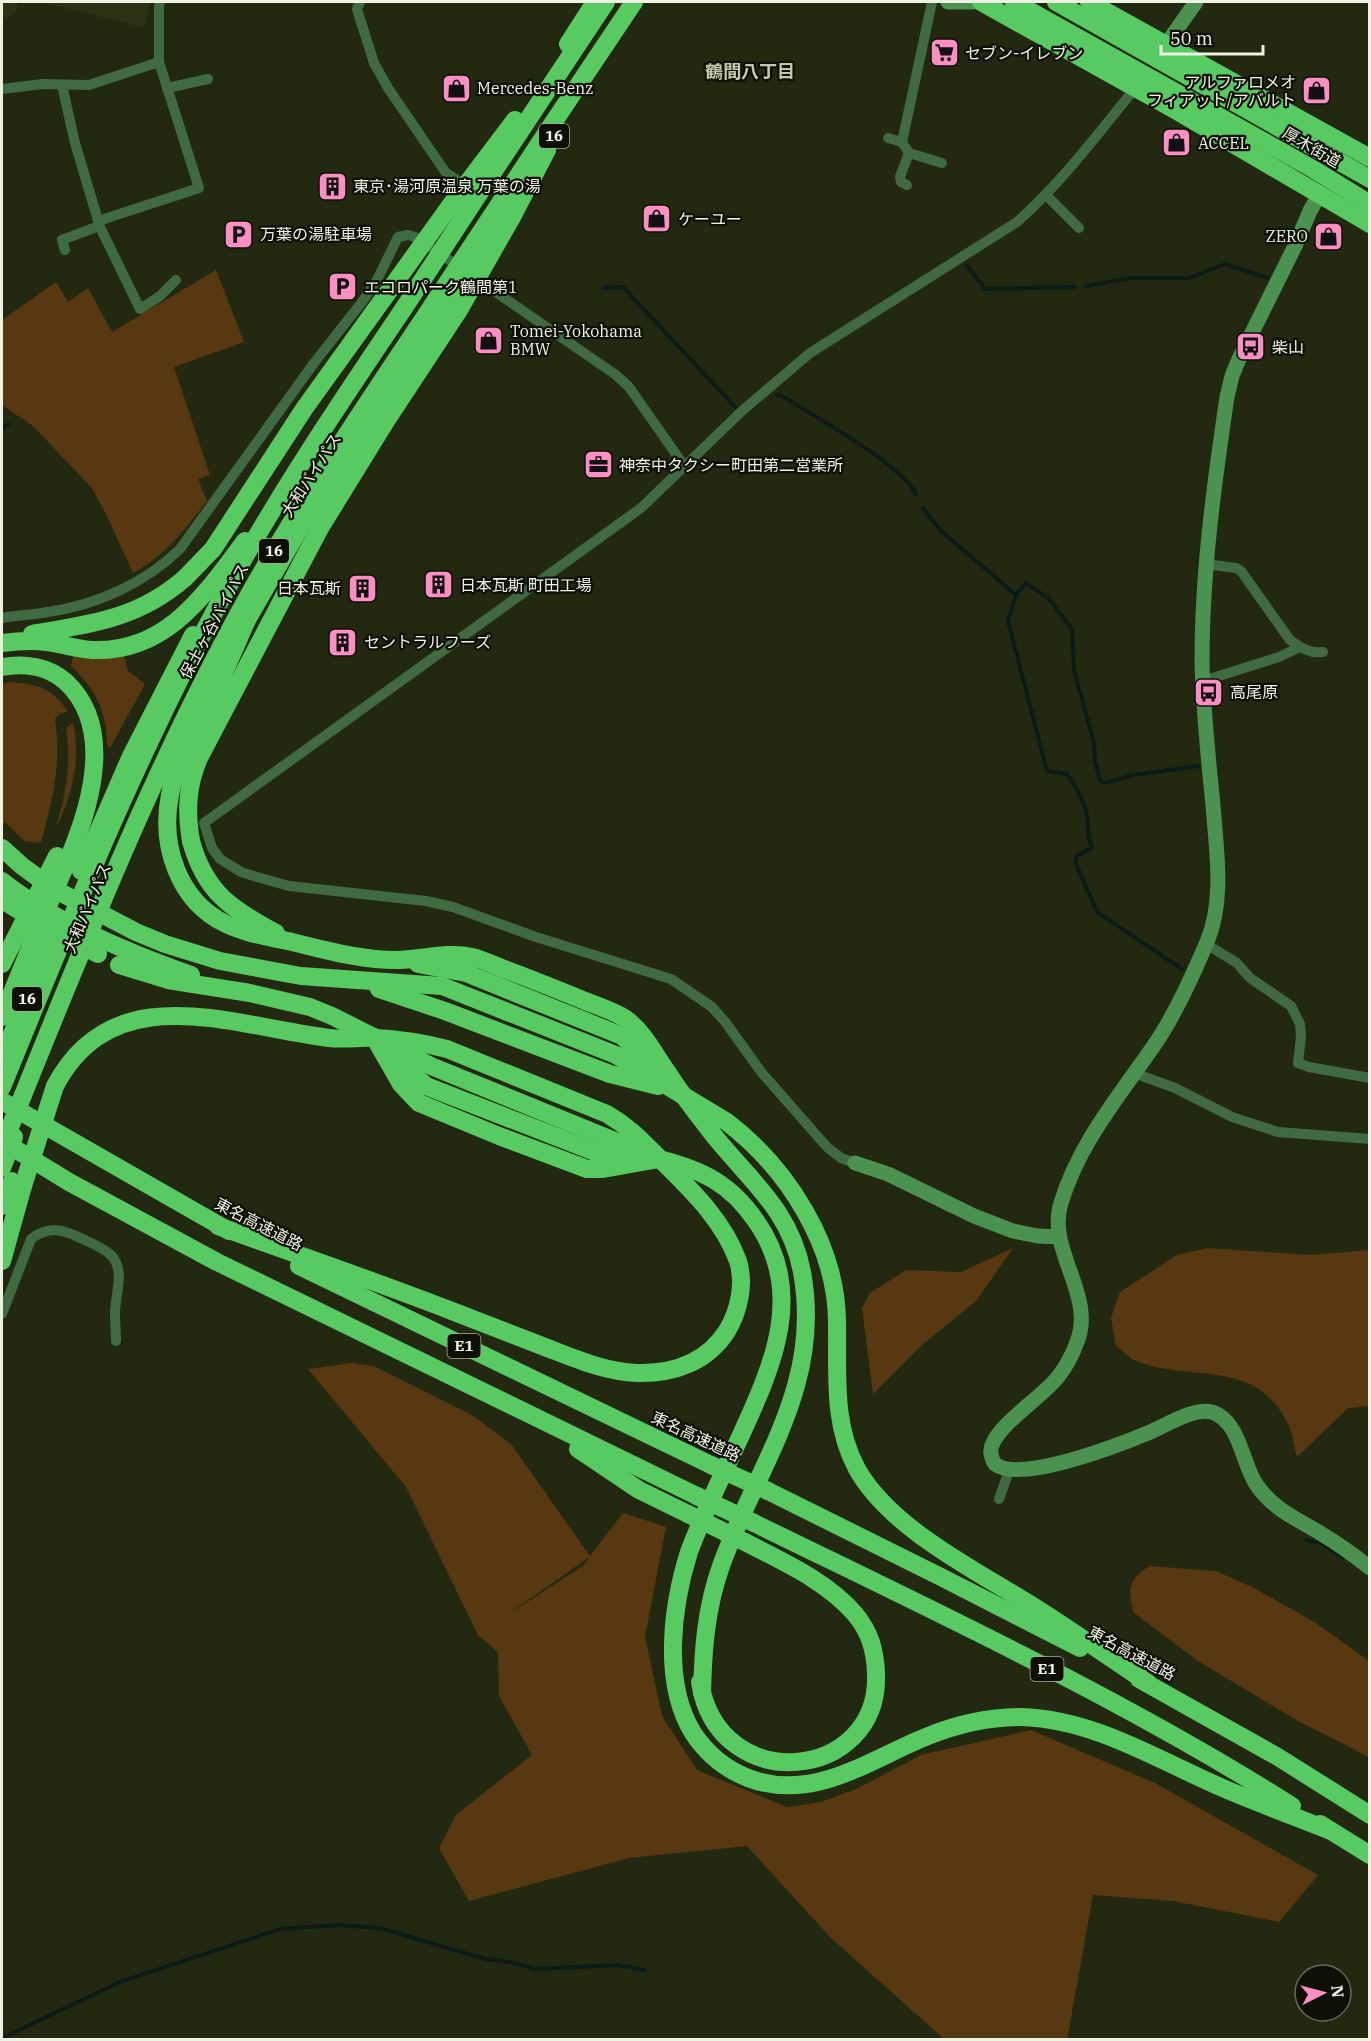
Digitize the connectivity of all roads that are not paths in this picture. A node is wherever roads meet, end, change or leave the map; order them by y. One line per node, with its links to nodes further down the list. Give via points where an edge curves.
1 (160, 2): 15 (street)
2 (360, 2): 30 (street, via 357,9 374,63 388,88 446,173)
3 (633, 2): 16 (highway, 保土ヶ谷バイパス / 16, bridge)
4 (644, 2): 39 (highway, 大和バイパス / 16)
5 (932, 2): 24 (street)
6 (948, 2): 7 (street)
7 (973, 2)
8 (981, 2): 19 (highway)
9 (1014, 2): 33 (highway, 厚木街道, bridge)
10 (1056, 2): 28 (highway, 厚木街道, bridge)
11 (1089, 2): 14 (highway)
12 (1196, 2): 14 (street)
13 (596, 5): 30 (highway, 大和バイパス / 16); 46 (highway, bridge, via 304,409 213,549 185,578 153,602 113,619); 70 (highway, 保土ヶ谷バイパス / 16, bridge, via 304,458 244,558 140,760)
14 (1166, 45): 19 (street); 22 (highway)
15 (159, 62): 18 (street, via 89,85); 20 (street)
16 (591, 66): 56 (highway, bridge, via 459,310 320,528 189,784 191,840 204,876 242,915); 75 (highway, 保土ヶ谷バイパス / 16, bridge, via 324,469 205,677 160,770)
17 (208, 79): 20 (street)
18 (62, 85): 21 (street); 34 (street)
19 (1136, 87): 31 (highway); 32 (street)
20 (167, 88): 34 (street, via 199,188)
21 (2, 89)
22 (1331, 136): 26 (highway); 31 (highway, via 1336,144 1336,163)
23 (888, 138): 24 (street)
24 (902, 142): 25 (street)
25 (909, 153): 27 (street); 29 (street, via 900,177)
26 (1370, 158)
27 (942, 163)
28 (1370, 179)
29 (907, 185)
30 (474, 190): 38 (highway, 大和バイパス / 16)
31 (1320, 193): 35 (highway); 43 (street, via 1232,376)
32 (1047, 196): 36 (street); 41 (street, via 984,245 810,353 743,410)
33 (1370, 204)
34 (99, 223): 37 (street, via 62,240); 40 (street, via 140,309)
35 (1370, 224)
36 (1079, 228)
37 (65, 250)
38 (435, 251): 39 (street); 42 (highway, 大和バイパス / 16); 44 (street, via 415,237 398,237 362,302 192,534 164,565 130,586 86,603)
39 (466, 272): 41 (street, via 616,375 629,387); 45 (highway, 大和バイパス / 16, via 301,526)
40 (176, 280)
41 (685, 467): 77 (street, via 641,508 204,823 220,859 249,874 289,886 453,907 671,979 712,1007 762,1073 828,1147)
42 (244, 541): 46 (highway, via 212,585 175,623 141,643 92,650 47,642); 52 (highway, 大和バイパス / 16, via 147,725)
43 (1205, 564): 47 (street, via 1241,571 1279,626); 50 (street)
44 (2, 618)
45 (246, 622): 56 (highway, via 176,774 169,800 167,835 183,885 204,909 248,933); 58 (highway, 大和バイパス / 16, via 167,772)
46 (2, 642)
47 (1300, 647): 48 (street); 50 (street)
48 (1323, 652)
49 (2, 668): 52 (highway, via 29,666 60,676 84,704 91,723 93,744)
50 (1203, 681): 57 (street, via 1218,897)
51 (2, 848): 63 (highway, via 52,888 165,944 255,969)
52 (68, 863): 55 (highway, 大和バイパス / 16); 55 (highway, bridge)
53 (2, 881): 64 (highway, via 59,918 127,950)
54 (2, 900): 58 (highway)
55 (36, 933): 59 (highway); 65 (highway); 67 (highway, 大和バイパス / 16)
56 (293, 943): 61 (highway)
57 (1206, 944): 68 (street, via 1167,1025); 69 (street, via 1291,1006 1300,1024 1298,1063)
58 (92, 957): 78 (highway, 大和バイパス / 16, bridge, via 39,1074)
59 (2, 964)
60 (119, 965): 64 (highway, via 168,980)
61 (401, 967): 62 (highway); 63 (highway); 71 (highway, via 452,955 472,957 624,1018 639,1030)
62 (443, 978): 63 (highway); 71 (highway, via 615,1055)
63 (352, 981): 71 (highway, via 445,1011 610,1074)
64 (250, 993): 66 (highway, via 310,1007)
65 (2, 1017)
66 (374, 1038): 76 (highway, via 447,1049 607,1114 627,1126); 76 (highway, via 401,1084 419,1103 587,1169); 78 (highway, bridge, via 332,1038 200,1016 150,1017 116,1026 85,1045 71,1059)
67 (2, 1058)
68 (1134, 1073): 73 (street, via 1175,1088 1232,1117 1278,1132); 81 (street, via 1090,1139 1068,1184 1060,1205)
69 (1370, 1078)
70 (2, 1087)
71 (680, 1092): 85 (highway, bridge, via 777,1211 795,1245 805,1299 805,1349 800,1374 783,1425 729,1545 709,1604 702,1693 720,1731 736,1746 769,1762 811,1760 853,1737 873,1704 877,1685 875,1653 866,1630 837,1596 745,1542 688,1514 639,1490); 89 (highway, via 744,1135 792,1192 818,1238 829,1265 838,1321 840,1423 848,1450 871,1490 898,1517 945,1552)
72 (2, 1101): 80 (highway, 東名高速道路 / E1)
73 (1370, 1139)
74 (2, 1141): 85 (highway, E1, via 217,1262)
75 (2, 1147)
76 (659, 1159): 80 (highway, via 715,1218 740,1267 741,1293 724,1335 704,1356 671,1370 626,1372 584,1362); 91 (highway, via 709,1175 730,1190 765,1233 781,1278 781,1321 771,1366 697,1531 677,1601 673,1633 678,1699 691,1729 717,1761 761,1783 813,1784 841,1776 962,1724 1021,1717 1042,1719 1129,1743 1225,1789)
77 (855, 1163): 81 (street, via 1013,1231)
78 (12, 1178): 79 (highway); 82 (highway)
79 (2, 1206)
80 (218, 1226): 89 (highway, 東名高速道路 / E1, bridge, via 768,1491)
81 (1059, 1237): 86 (street, via 1078,1299 1082,1327 1059,1377 992,1444 992,1461)
82 (2, 1261)
83 (2, 1314): 84 (street, via 31,1239 50,1229 62,1230 104,1250 116,1263)
84 (116, 1341)
85 (516, 1408): 91 (highway, E1, bridge, via 1089,1690)
86 (1009, 1471): 87 (street); 88 (street, via 1076,1460 1196,1412 1210,1412 1229,1425 1249,1472 1269,1501)
87 (999, 1499)
88 (1370, 1568)
89 (1148, 1683): 90 (highway, 東名高速道路 / E1)
90 (1370, 1815)
91 (1331, 1831): 92 (highway, E1)
92 (1370, 1855)

